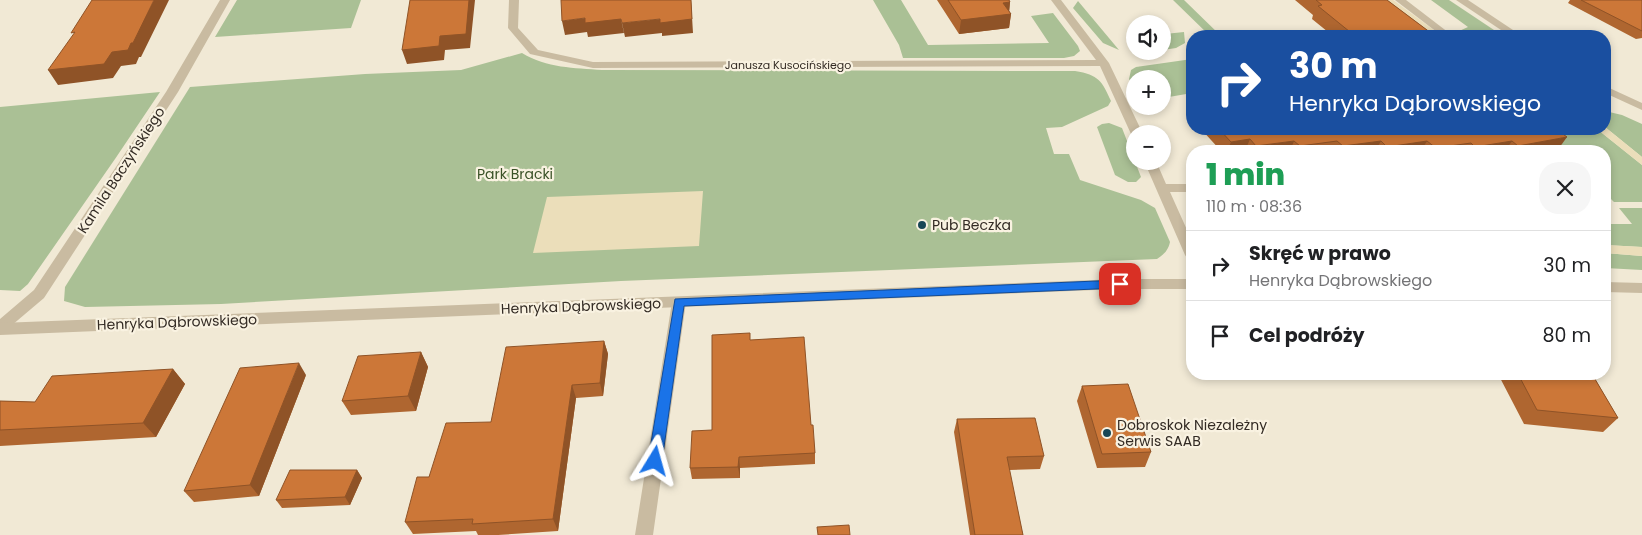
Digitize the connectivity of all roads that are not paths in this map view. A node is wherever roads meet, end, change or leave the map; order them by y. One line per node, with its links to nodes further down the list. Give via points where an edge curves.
1 (225, 0): 20 (street, Kamila Baczyńskiego, via 172,92 39,294)
2 (514, 0): 8 (street, Janusza Kusocińskiego, via 512,28 534,52 593,65)
3 (1056, 0): 8 (street)
4 (1400, 0): 6 (street)
5 (1461, 0): 7 (street)
6 (1440, 30)
7 (1508, 30)
8 (1104, 63): 11 (street)
9 (1611, 92): 10 (street)
10 (1642, 107)
11 (1133, 125)
12 (1154, 170): 13 (street)
13 (1162, 188): 14 (street); 15 (street)
14 (1186, 188)
15 (1186, 242)
16 (1186, 284): 19 (street, Henryka Dąbrowskiego)
17 (1611, 287): 18 (street)
18 (1642, 288)
19 (679, 302): 20 (street, Henryka Dąbrowskiego); 21 (street)
20 (0, 328)
21 (644, 535)

